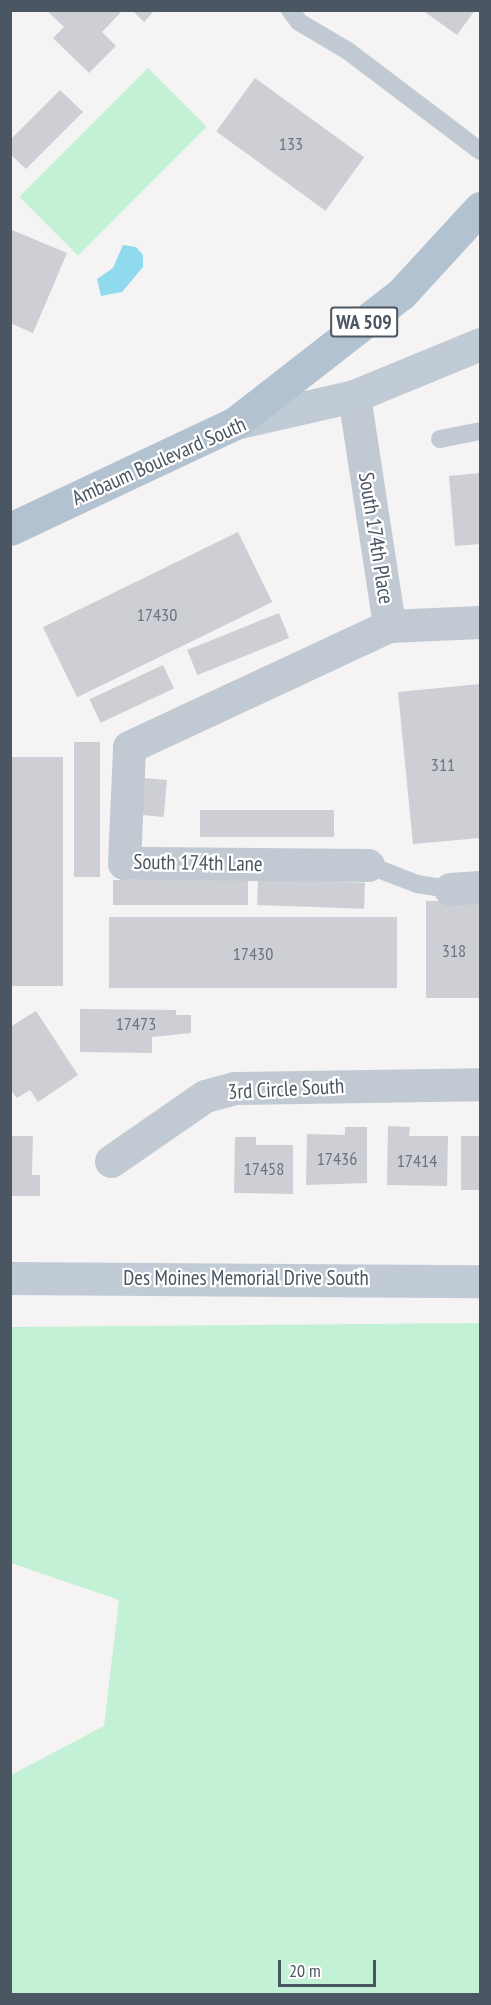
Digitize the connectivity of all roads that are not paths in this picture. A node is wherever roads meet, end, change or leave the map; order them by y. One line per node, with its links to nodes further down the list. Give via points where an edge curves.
1 (290, 10): 2 (lane, via 299,22 348,51)
2 (480, 151)
3 (480, 208): 6 (main road, WA 509, via 401,294)
4 (480, 344): 5 (main road, Ambaum Boulevard South)
5 (354, 396): 6 (main road, Ambaum Boulevard South); 11 (street, South 174th Place)
6 (236, 423): 9 (main road, Ambaum Boulevard South / WA 509)
7 (480, 431): 8 (lane)
8 (440, 440)
9 (10, 529)
10 (480, 622): 11 (street, South 174th Place)
11 (389, 626): 12 (street, South 174th Lane, via 129,747 124,863)
12 (368, 865): 13 (lane, South 174th Lane, via 417,884)
13 (465, 888)
14 (480, 1084): 15 (street, 3rd Circle South, via 235,1088 205,1096)
15 (111, 1161)
16 (10, 1278): 17 (main road, Des Moines Memorial Drive South)
17 (480, 1281)

